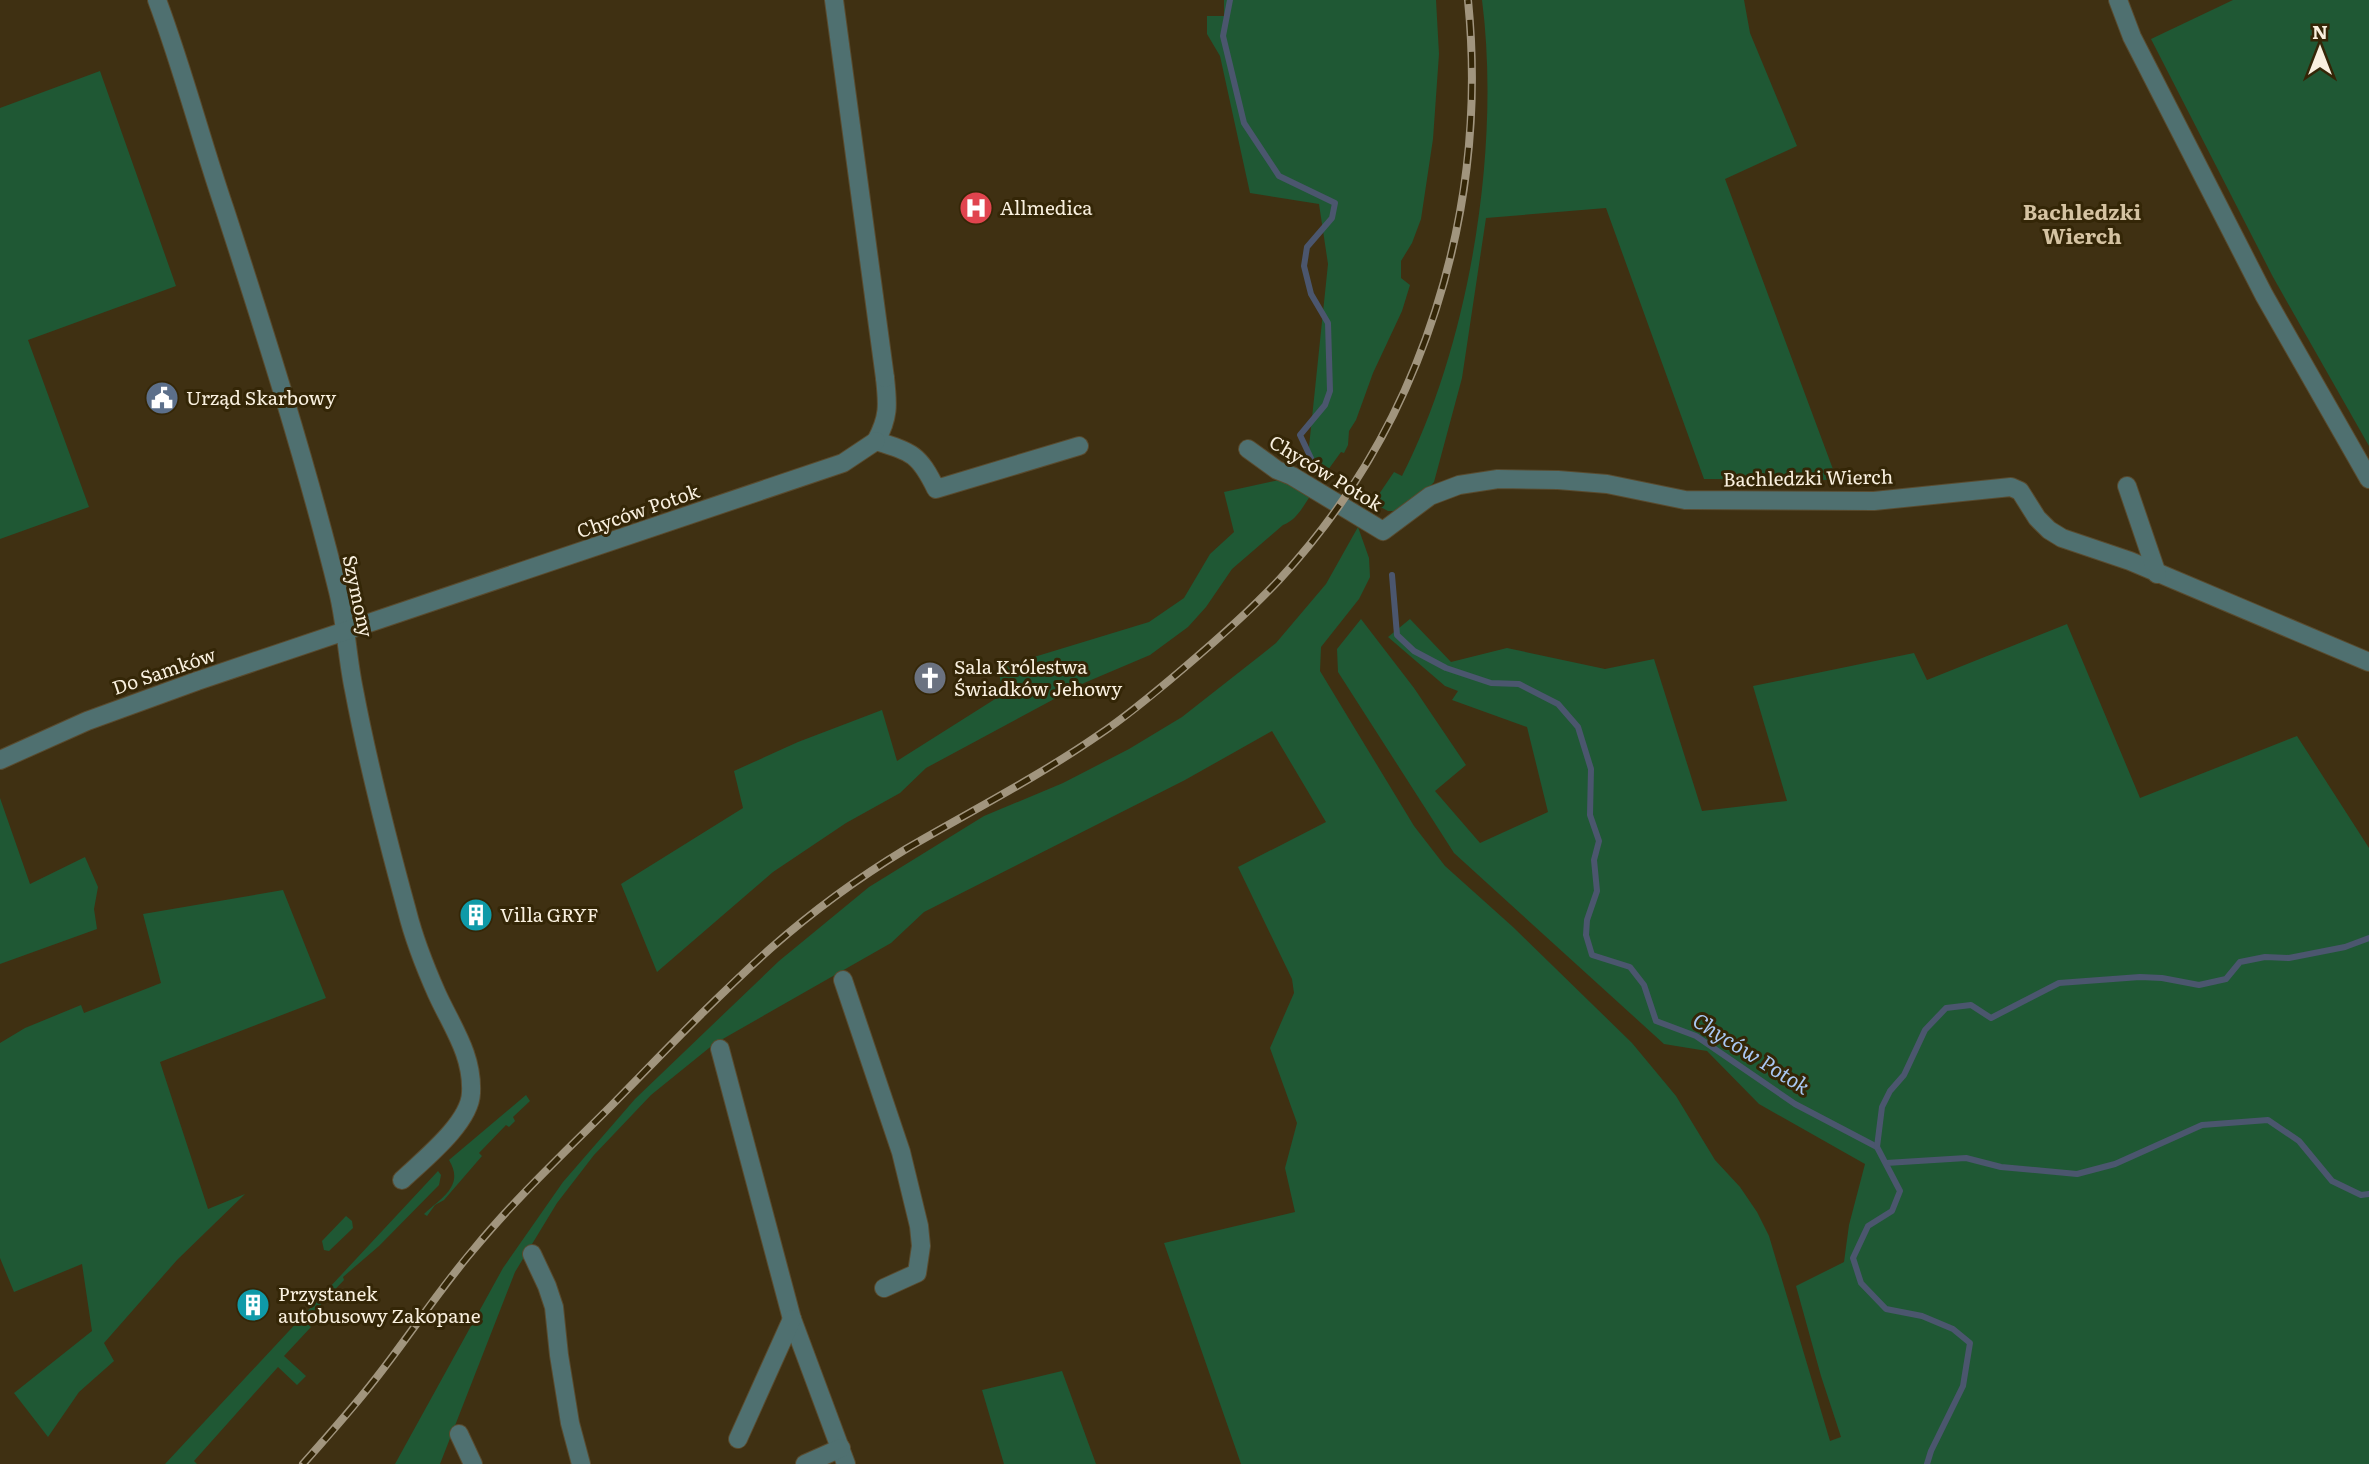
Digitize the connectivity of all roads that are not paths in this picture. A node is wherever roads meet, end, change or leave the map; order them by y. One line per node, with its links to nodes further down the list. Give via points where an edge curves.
1 (158, 0): 11 (street, Szymony, via 286,404)
2 (834, 0): 4 (street, via 888,404 886,422)
3 (2118, 0): 7 (street, via 2132,37 2264,295)
4 (876, 441): 5 (street, via 908,450 925,465 936,489); 11 (street, Chyców Potok, via 843,463)
5 (1079, 446)
6 (1248, 449): 9 (street, Chyców Potok)
7 (2369, 480)
8 (2127, 486): 10 (street)
9 (1383, 531): 10 (street, Bachledzki Wierch, via 1430,496 1459,485 1498,479 1607,484 1685,500 1874,501 2011,487 2020,491 2037,518 2062,538)
10 (2157, 574): 12 (street, Bachledzki Wierch)
11 (346, 632): 13 (street, Do Samków, via 87,721); 16 (street, Szymony, via 360,725 408,914 427,971 465,1049 470,1072 470,1100 463,1117)
12 (2369, 662)
13 (0, 760)
14 (843, 980): 18 (street, via 901,1152 919,1226 917,1273)
15 (720, 1049): 19 (street)
16 (402, 1180)
17 (532, 1254): 24 (street, via 554,1307 570,1423)
18 (884, 1289)
19 (792, 1319): 21 (street); 22 (street)
20 (458, 1434): 23 (street)
21 (738, 1439)
22 (843, 1456): 25 (street)
23 (473, 1464)
24 (581, 1464)
25 (805, 1464)

